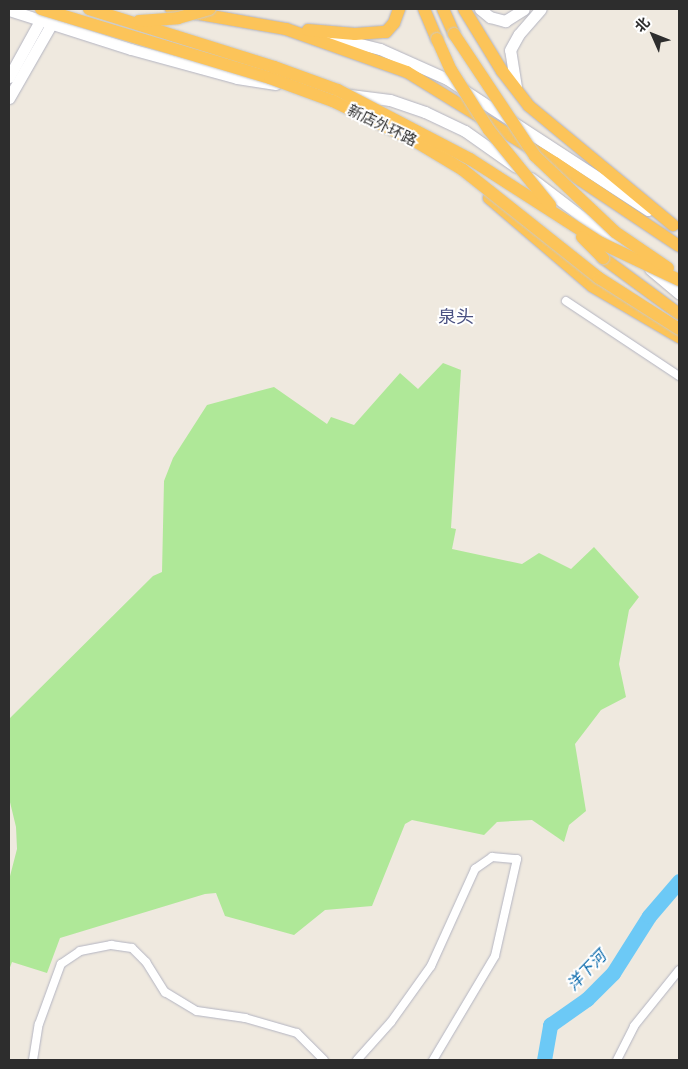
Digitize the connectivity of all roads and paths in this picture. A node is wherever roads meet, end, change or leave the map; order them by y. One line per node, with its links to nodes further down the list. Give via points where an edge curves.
1 (50, 9): 4 (highway, bridge, via 82,16 146,22)
2 (89, 9): 23 (highway, 新店外环路, bridge, via 274,66 338,90 470,159 602,243)
3 (171, 9): 14 (highway)
4 (210, 9)
5 (399, 9): 14 (highway, via 394,23 386,32 355,34)
6 (424, 9): 26 (highway, bridge, via 451,70 489,130 536,191 603,258)
7 (443, 9): 22 (highway, bridge, via 470,63 535,156 615,232)
8 (464, 9): 17 (highway, via 490,54)
9 (480, 9): 10 (main road, via 490,17 505,21)
10 (524, 9)
11 (541, 9): 17 (main road, via 510,50 511,68)
12 (9, 10): 13 (main road)
13 (44, 17): 15 (main road); 16 (main road, via 237,78); 18 (main road); 27 (highway, 新店外环路, bridge, via 270,78 333,102 415,141 463,170 598,278)
14 (286, 29): 20 (main road, via 380,50 435,73); 21 (highway, via 350,49 418,78)
15 (9, 77)
16 (328, 93): 19 (main road, via 404,116); 24 (main road, via 390,100 465,131 555,194)
17 (519, 93): 20 (highway, via 560,134 628,185)
18 (9, 98)
19 (489, 198): 28 (highway, via 559,261 622,306)
20 (676, 227)
21 (679, 246)
22 (679, 274)
23 (679, 280)
24 (679, 293)
25 (566, 301): 29 (street)
26 (679, 314)
27 (679, 329)
28 (679, 337)
29 (679, 376)
30 (679, 970): 35 (street, via 634,1026)
31 (33, 1060): 32 (street, via 39,1024 61,964 80,951 111,945 132,948 146,962 165,992 197,1011 244,1018 297,1033)
32 (324, 1060)
33 (357, 1060): 34 (street, via 391,1022 431,966 475,869 492,857 517,859 495,956)
34 (433, 1060)
35 (617, 1060)

